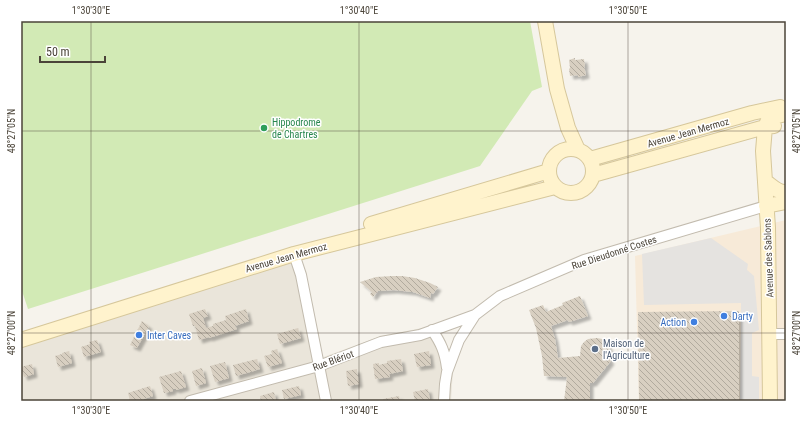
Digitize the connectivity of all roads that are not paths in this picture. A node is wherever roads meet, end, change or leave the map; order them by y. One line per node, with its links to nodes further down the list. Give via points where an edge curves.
1 (545, 21): 2 (main road)
2 (560, 102): 8 (main road); 9 (main road, via 563,126)
3 (786, 105): 11 (main road, Avenue Jean Mermoz)
4 (786, 114): 6 (main road, via 769,118)
5 (786, 123): 6 (main road, Avenue Jean Mermoz)
6 (765, 127): 7 (main road, Avenue Jean Mermoz); 10 (main road, Avenue des Sablons)
7 (732, 136): 10 (main road, via 752,142); 13 (main road, Avenue Jean Mermoz)
8 (578, 150): 9 (main road); 11 (main road)
9 (561, 151): 12 (main road, via 552,159)
10 (764, 151): 14 (main road, Avenue des Sablons)
11 (590, 159): 13 (main road)
12 (549, 171): 15 (main road); 22 (main road, Avenue Jean Mermoz)
13 (593, 175): 15 (main road, via 587,187 581,191 568,193)
14 (765, 181): 16 (main road, via 783,193); 18 (main road, Avenue des Sablons)
15 (555, 187): 19 (main road, Avenue Jean Mermoz)
16 (786, 192)
17 (786, 202): 18 (main road)
18 (766, 206): 20 (street, Rue Dieudonné Costes, via 584,260 500,296); 24 (main road, Avenue des Sablons)
19 (294, 254): 26 (main road, Avenue Jean Mermoz); 28 (street, via 301,275)
20 (475, 315): 21 (street, Rue Blériot); 27 (street, Rue Dieudonné Costes)
21 (447, 325): 23 (street, Rue Blériot); 27 (street)
22 (21, 330)
23 (432, 330): 28 (street, Rue Blériot, via 382,342); 29 (street, Rue Dieudonné Costes, via 441,342)
24 (770, 334): 25 (street); 33 (main road, Avenue des Sablons)
25 (786, 334)
26 (21, 340)
27 (459, 340): 29 (street, Rue Dieudonné Costes)
28 (319, 366): 30 (street, Rue Blériot); 31 (street)
29 (447, 372): 32 (street, Rue Dieudonné Costes)
30 (190, 401)
31 (326, 401)
32 (444, 401)
33 (770, 401)

